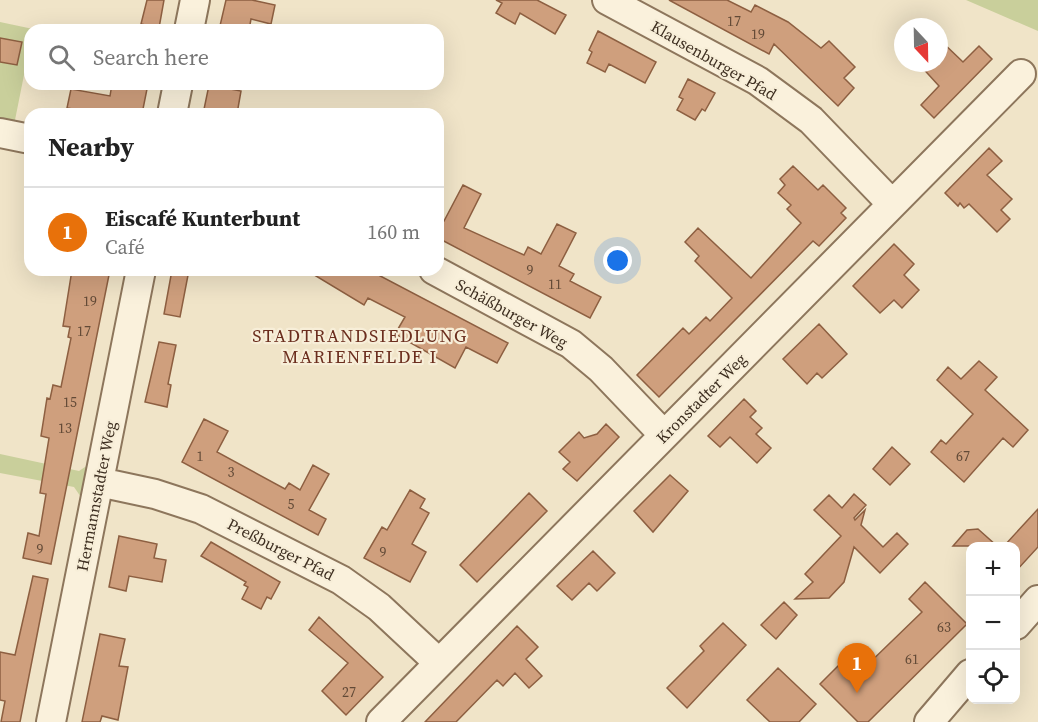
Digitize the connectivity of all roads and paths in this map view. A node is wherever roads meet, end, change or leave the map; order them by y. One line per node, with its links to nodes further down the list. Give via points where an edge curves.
1 (195, 0): 3 (street)
2 (607, 0): 9 (street, Klausenburger Pfad, via 758,81 811,120)
3 (190, 24)
4 (1021, 74): 9 (street, Kronstadter Weg)
5 (177, 90): 6 (street)
6 (173, 108)
7 (0, 133): 8 (street)
8 (24, 138)
9 (892, 204): 12 (street, Kronstadter Weg)
10 (444, 275): 12 (street, Schäßburger Weg, via 571,344 601,369)
11 (140, 276): 13 (street, Hermannstadter Weg)
12 (664, 435): 16 (street, Kronstadter Weg)
13 (99, 482): 16 (street, Preßburger Pfad, via 201,509 341,580 379,607); 18 (street, Hermannstadter Weg)
14 (1038, 600): 15 (street)
15 (1020, 620)
16 (439, 663): 19 (street, Kronstadter Weg)
17 (966, 679): 20 (street)
18 (51, 722)
19 (381, 722)
20 (929, 722)

